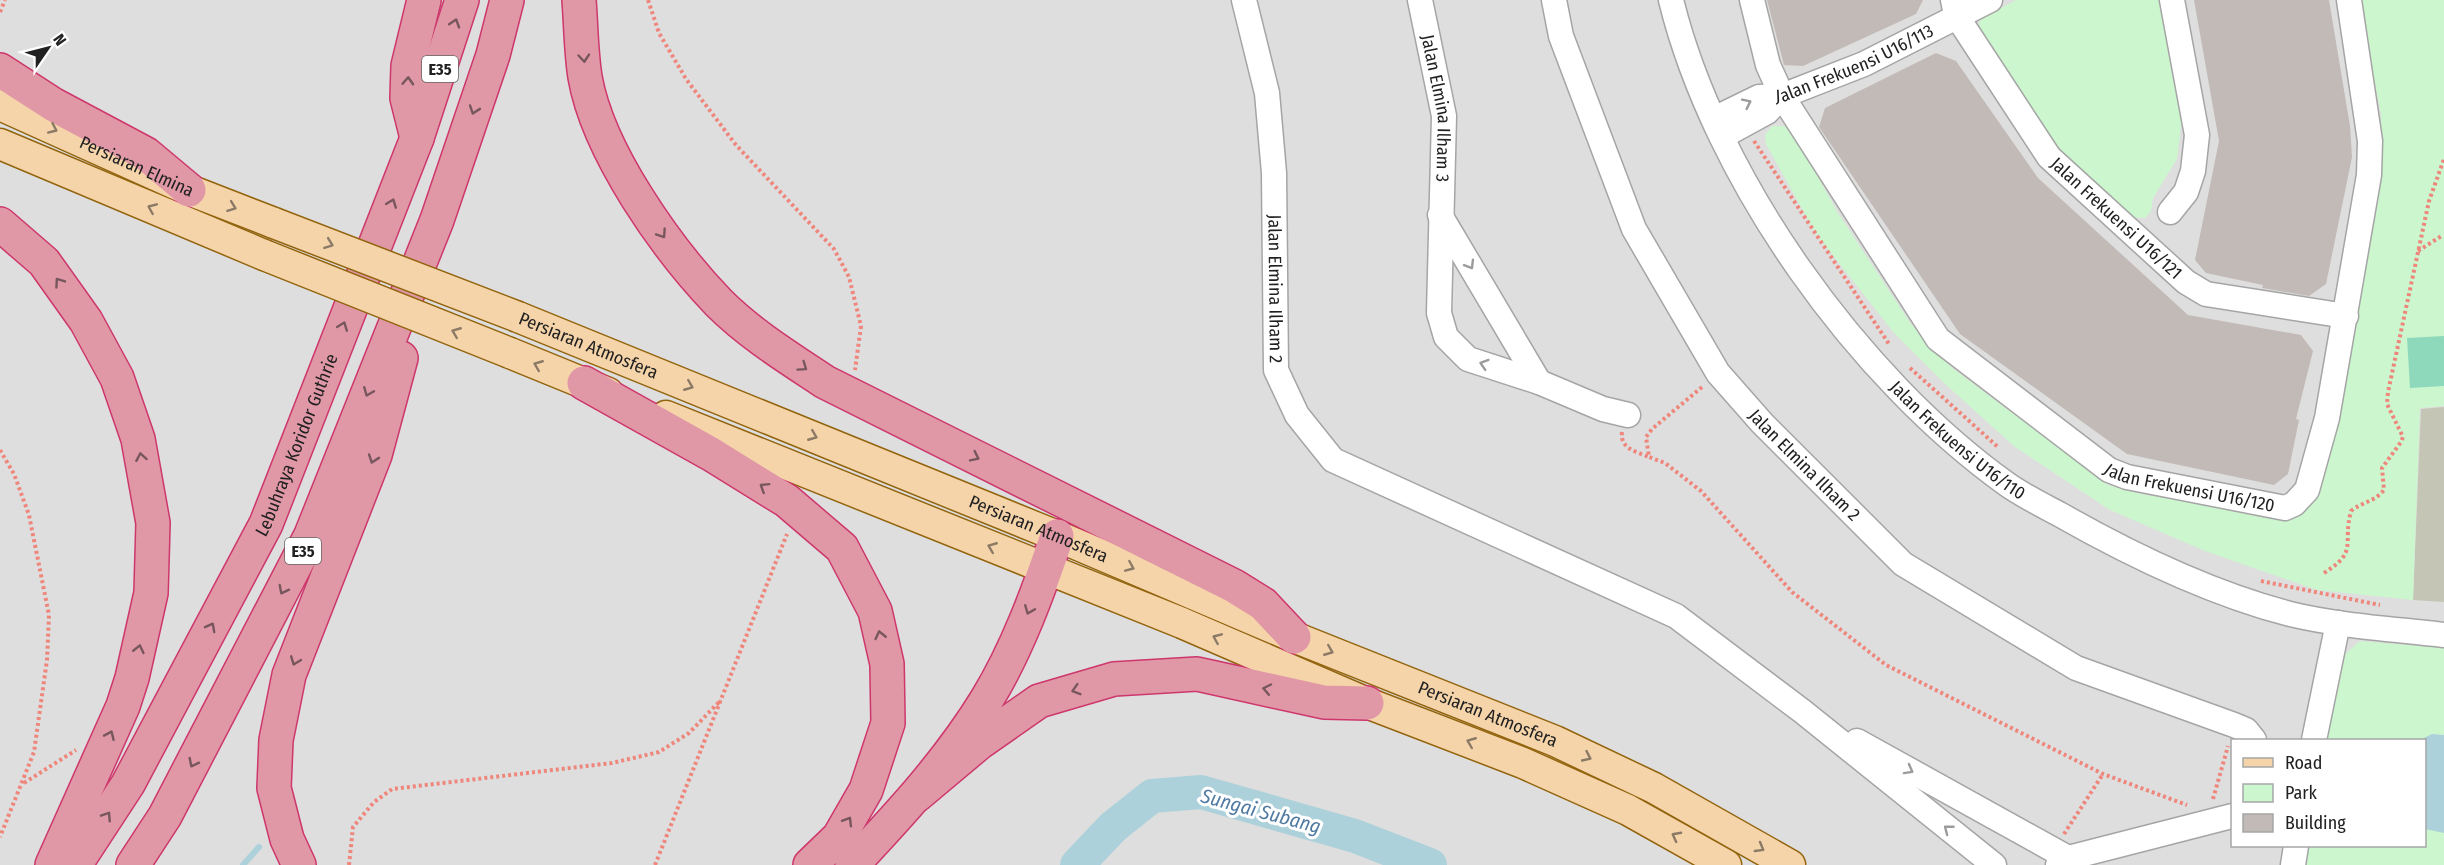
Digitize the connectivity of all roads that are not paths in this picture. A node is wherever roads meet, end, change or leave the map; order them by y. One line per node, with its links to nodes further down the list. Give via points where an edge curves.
1 (424, 0): 18 (highway, one-way to 1, via 407,98 408,66)
2 (462, 0): 18 (highway, Lebuhraya Koridor Guthrie / E35, one-way to 2)
3 (507, 0): 23 (highway, E35, one-way to 23, via 493,55)
4 (579, 0): 35 (highway, one-way to 35, via 585,78 605,141 675,253 720,304 770,345 825,382 1234,586 1263,604)
5 (1244, 0): 37 (street, Jalan Elmina Ilham 2, via 1267,93 1274,173 1276,370 1304,424 1333,460 1676,616)
6 (1420, 0): 22 (street, Jalan Elmina Ilham 3, via 1444,116)
7 (1554, 0): 38 (street, Jalan Elmina Ilham 2, via 1561,36 1634,229 1718,374 1762,423 1903,564 2076,668 2234,725 2246,730)
8 (1671, 0): 17 (street, Jalan Frekuensi U16/110, via 1693,71)
9 (1752, 0): 15 (street, Jalan Frekuensi U16/120, via 1768,65)
10 (1990, 0): 13 (street, Jalan Frekuensi U16/113)
11 (2172, 0): 21 (street, via 2197,135 2186,192)
12 (2349, 0): 27 (street, Jalan Frekuensi U16/120, via 2370,141 2369,175)
13 (1955, 8): 15 (street, Jalan Frekuensi U16/113, via 1864,64); 27 (street, Jalan Frekuensi U16/121, via 2049,157 2186,282 2206,294)
14 (0, 70): 20 (highway, via 54,105 146,154)
15 (1782, 96): 17 (street, via 1767,112); 27 (street, Jalan Frekuensi U16/120, via 1938,339 2109,470 2275,507 2294,504 2307,490 2327,418)
16 (0, 105): 20 (main road, Persiaran Elmina, one-way to 20)
17 (1718, 128): 33 (street, Jalan Frekuensi U16/110, via 1766,220 1829,310 1934,426 2000,478 2100,538 2206,586 2290,614)
18 (417, 138): 45 (highway, Lebuhraya Koridor Guthrie / E35, one-way to 18, via 128,784 266,524)
19 (0, 144): 26 (main road, Persiaran Elmina, one-way to 19)
20 (189, 190): 24 (main road, Persiaran Elmina, one-way to 24)
21 (2170, 212)
22 (1440, 215): 28 (street, one-way to 28); 28 (street, Jalan Elmina Ilham 3, one-way to 22, via 1468,359 1446,337 1439,314)
23 (437, 220): 46 (highway, E35, one-way to 46, via 311,535 165,816); 47 (highway, one-way to 47, via 375,455 289,675 276,740 274,788 287,838)
24 (274, 223): 31 (main road, Persiaran Atmosfera, one-way to 31, bridge, via 518,317)
25 (0, 224): 44 (highway, one-way to 25, via 132,678 151,593 153,523 138,439 117,378 86,321 44,262)
26 (264, 255): 29 (main road, Persiaran Atmosfera, one-way to 26, bridge)
27 (2346, 316)
28 (1539, 382): 30 (street, Jalan Elmina Ilham 3, via 1603,410)
29 (584, 383): 32 (main road, Persiaran Atmosfera, one-way to 29); 48 (highway, one-way to 29, via 839,837 866,790 888,723 887,664 875,611 842,548 787,501)
30 (1628, 415)
31 (1057, 536): 32 (highway); 35 (main road, Persiaran Atmosfera, one-way to 35)
32 (1046, 569): 36 (main road, Persiaran Atmosfera, one-way to 32); 40 (highway, one-way to 40, via 988,698)
33 (2338, 623): 34 (street, Jalan Frekuensi U16/110); 39 (street)
34 (2444, 634)
35 (1294, 637): 51 (main road, Persiaran Atmosfera, one-way to 51, via 1556,741 1654,788)
36 (1366, 703): 40 (highway, one-way to 40, via 1324,702 1197,674 1114,679 1039,701 979,743); 50 (main road, Persiaran Atmosfera, one-way to 36, via 1628,810)
37 (1802, 711): 43 (street, Jalan Elmina Ilham 2, one-way to 43); 52 (street, Jalan Elmina Ilham 2, one-way to 37)
38 (2253, 739)
39 (2314, 739)
40 (917, 795): 49 (highway)
41 (2231, 816): 43 (street)
42 (2296, 847): 53 (street)
43 (2060, 858)
44 (52, 865)
45 (75, 865)
46 (133, 865)
47 (299, 865)
48 (810, 865)
49 (852, 865)
50 (1726, 865)
51 (1790, 865)
52 (1994, 865)
53 (2293, 865)

